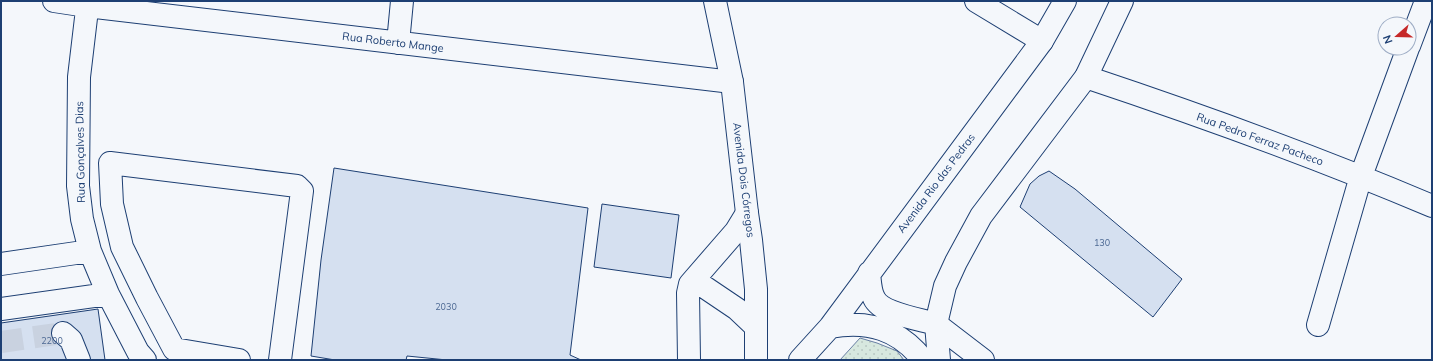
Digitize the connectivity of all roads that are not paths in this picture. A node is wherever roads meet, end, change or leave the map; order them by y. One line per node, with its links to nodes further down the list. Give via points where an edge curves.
1 (54, 1): 8 (street, Rua Roberto Mange)
2 (402, 1): 11 (street)
3 (716, 1): 14 (street, Avenida Dois Córregos)
4 (976, 1): 10 (street)
5 (1065, 1): 10 (street, Avenida Rio das Pedras)
6 (1122, 1): 13 (street)
7 (1426, 1): 9 (street)
8 (87, 4): 11 (street, Rua Roberto Mange); 18 (street, Rua Gonçalves Dias, via 79,77 78,186 82,219)
9 (1417, 25)
10 (1042, 40): 20 (street, Avenida Rio das Pedras)
11 (398, 43): 14 (street, Rua Roberto Mange)
12 (1406, 56): 15 (street)
13 (1086, 77): 15 (street, Rua Pedro Ferraz Pacheco); 24 (street, via 981,216 945,286)
14 (732, 82): 17 (street, Avenida Dois Córregos)
15 (1361, 176): 16 (street, Rua Pedro Ferraz Pacheco); 25 (street)
16 (1432, 206)
17 (747, 213): 21 (street, via 736,231); 26 (street, Avenida Dois Córregos, via 756,290)
18 (90, 251): 19 (street); 22 (street, Rua Gonçalves Dias)
19 (1, 264)
20 (869, 273): 24 (street, via 872,294 879,306); 27 (street, Avenida Rio das Pedras)
21 (694, 280): 26 (street, via 737,309); 33 (street, via 688,293)
22 (108, 294): 23 (street); 30 (street, Rua Gonçalves Dias, via 138,352)
23 (1, 309)
24 (936, 324): 37 (street); 38 (street)
25 (1318, 325)
26 (756, 327): 34 (street, Avenida Dois Córregos)
27 (830, 327): 35 (street, Avenida Rio das Pedras); 36 (street, via 847,324 881,329 911,346)
28 (64, 333): 29 (street, via 71,340)
29 (79, 360)
30 (145, 360)
31 (239, 360): 32 (street, via 174,349 122,247 112,204 110,163 297,186 302,191)
32 (280, 360)
33 (689, 360)
34 (756, 360)
35 (800, 360)
36 (923, 360)
37 (939, 360)
38 (983, 360)

